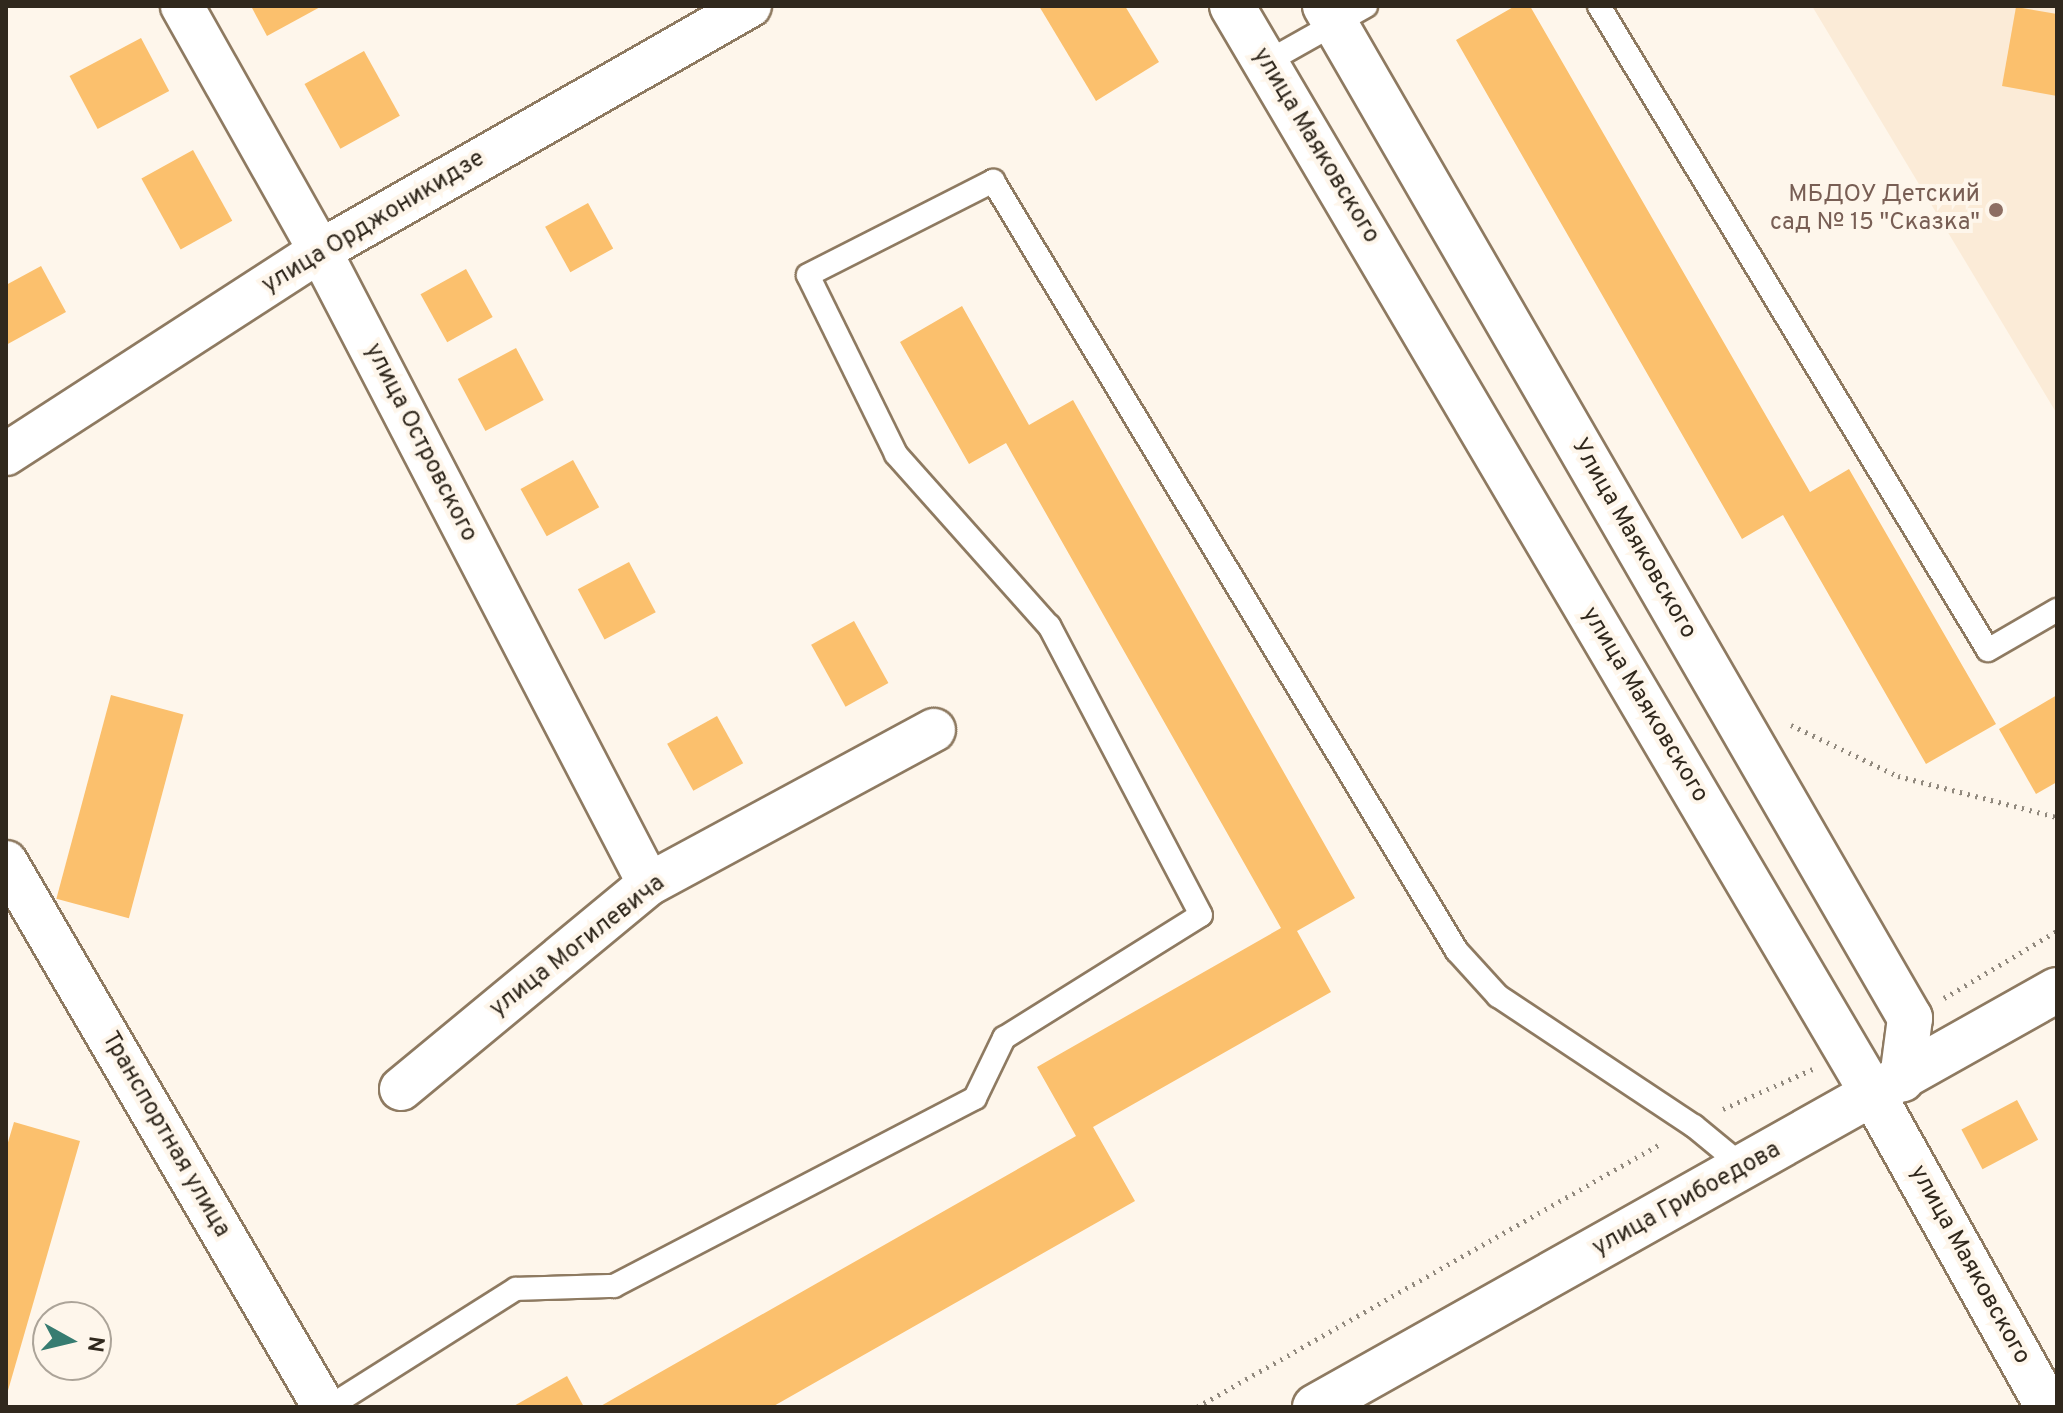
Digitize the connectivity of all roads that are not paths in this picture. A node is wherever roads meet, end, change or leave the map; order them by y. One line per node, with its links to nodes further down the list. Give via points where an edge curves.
1 (182, 6): 7 (street, улица Островского)
2 (750, 6): 7 (street, улица Орджоникидзе)
3 (1232, 6): 6 (street, улица Маяковского)
4 (1599, 6): 9 (lane, via 1988,650)
5 (1342, 12): 6 (lane); 14 (street, Улица Маяковского, via 1910,1018)
6 (1265, 63): 14 (street, улица Маяковского, via 1849,1054)
7 (320, 251): 8 (street, улица Орджоникидзе); 12 (street, улица Островского)
8 (6, 454)
9 (2057, 610)
10 (934, 730): 12 (street, улица Могилевича)
11 (6, 862): 17 (street, Транспортная улица)
12 (649, 884): 15 (street, улица Могилевича)
13 (2057, 990): 14 (street, улица Грибоедова)
14 (1888, 1088): 16 (street, улица Грибоедова); 19 (street, улица Маяковского)
15 (401, 1089)
16 (1745, 1168): 17 (lane, via 1694,1126 1498,996 1457,951 993,181 808,275 896,454 1049,626 1201,915 1004,1038 975,1098 614,1286 516,1289); 18 (street, улица Грибоедова)
17 (326, 1407)
18 (1315, 1407)
19 (2048, 1407)

